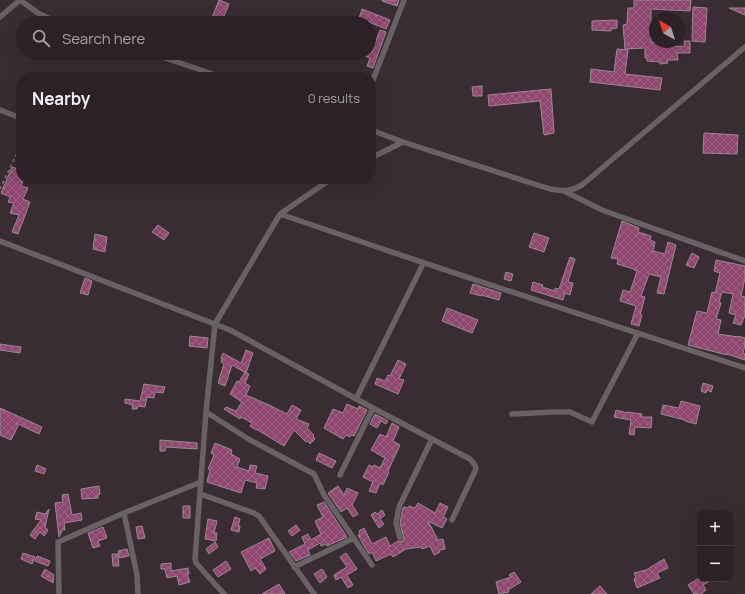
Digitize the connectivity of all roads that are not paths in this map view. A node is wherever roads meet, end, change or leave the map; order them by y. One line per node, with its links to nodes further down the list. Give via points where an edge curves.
1 (20, 0): 3 (street); 4 (street)
2 (404, 0): 8 (street)
3 (44, 16)
4 (0, 18)
5 (745, 47): 15 (street, via 582,185)
6 (171, 60): 7 (street)
7 (206, 72)
8 (376, 72)
9 (0, 110): 10 (street)
10 (16, 116)
11 (376, 132): 12 (street)
12 (403, 142): 13 (street); 15 (street, via 550,189)
13 (376, 156)
14 (324, 184): 16 (street)
15 (564, 191): 18 (street, via 602,210)
16 (280, 214): 19 (street); 20 (street)
17 (0, 241): 20 (street)
18 (745, 261)
19 (423, 264): 21 (street); 23 (street)
20 (215, 324): 23 (street); 25 (street)
21 (638, 333): 22 (street); 26 (street, via 592,422 570,412)
22 (745, 368)
23 (356, 399): 24 (street)
24 (373, 408): 27 (street); 28 (street)
25 (206, 412): 29 (street); 33 (street, via 250,440 314,474 324,495)
26 (512, 414)
27 (432, 439): 32 (street, via 470,459 475,465 476,470); 34 (street, via 399,507 396,523)
28 (340, 475)
29 (201, 482): 30 (street); 31 (street)
30 (200, 494): 36 (street, via 259,516); 39 (street, via 196,563)
31 (124, 513): 37 (street, via 58,542); 38 (street)
32 (452, 520)
33 (354, 538): 35 (street); 36 (street)
34 (400, 538)
35 (372, 565)
36 (294, 567): 40 (street)
37 (58, 594)
38 (138, 594)
39 (224, 594)
40 (314, 594)

